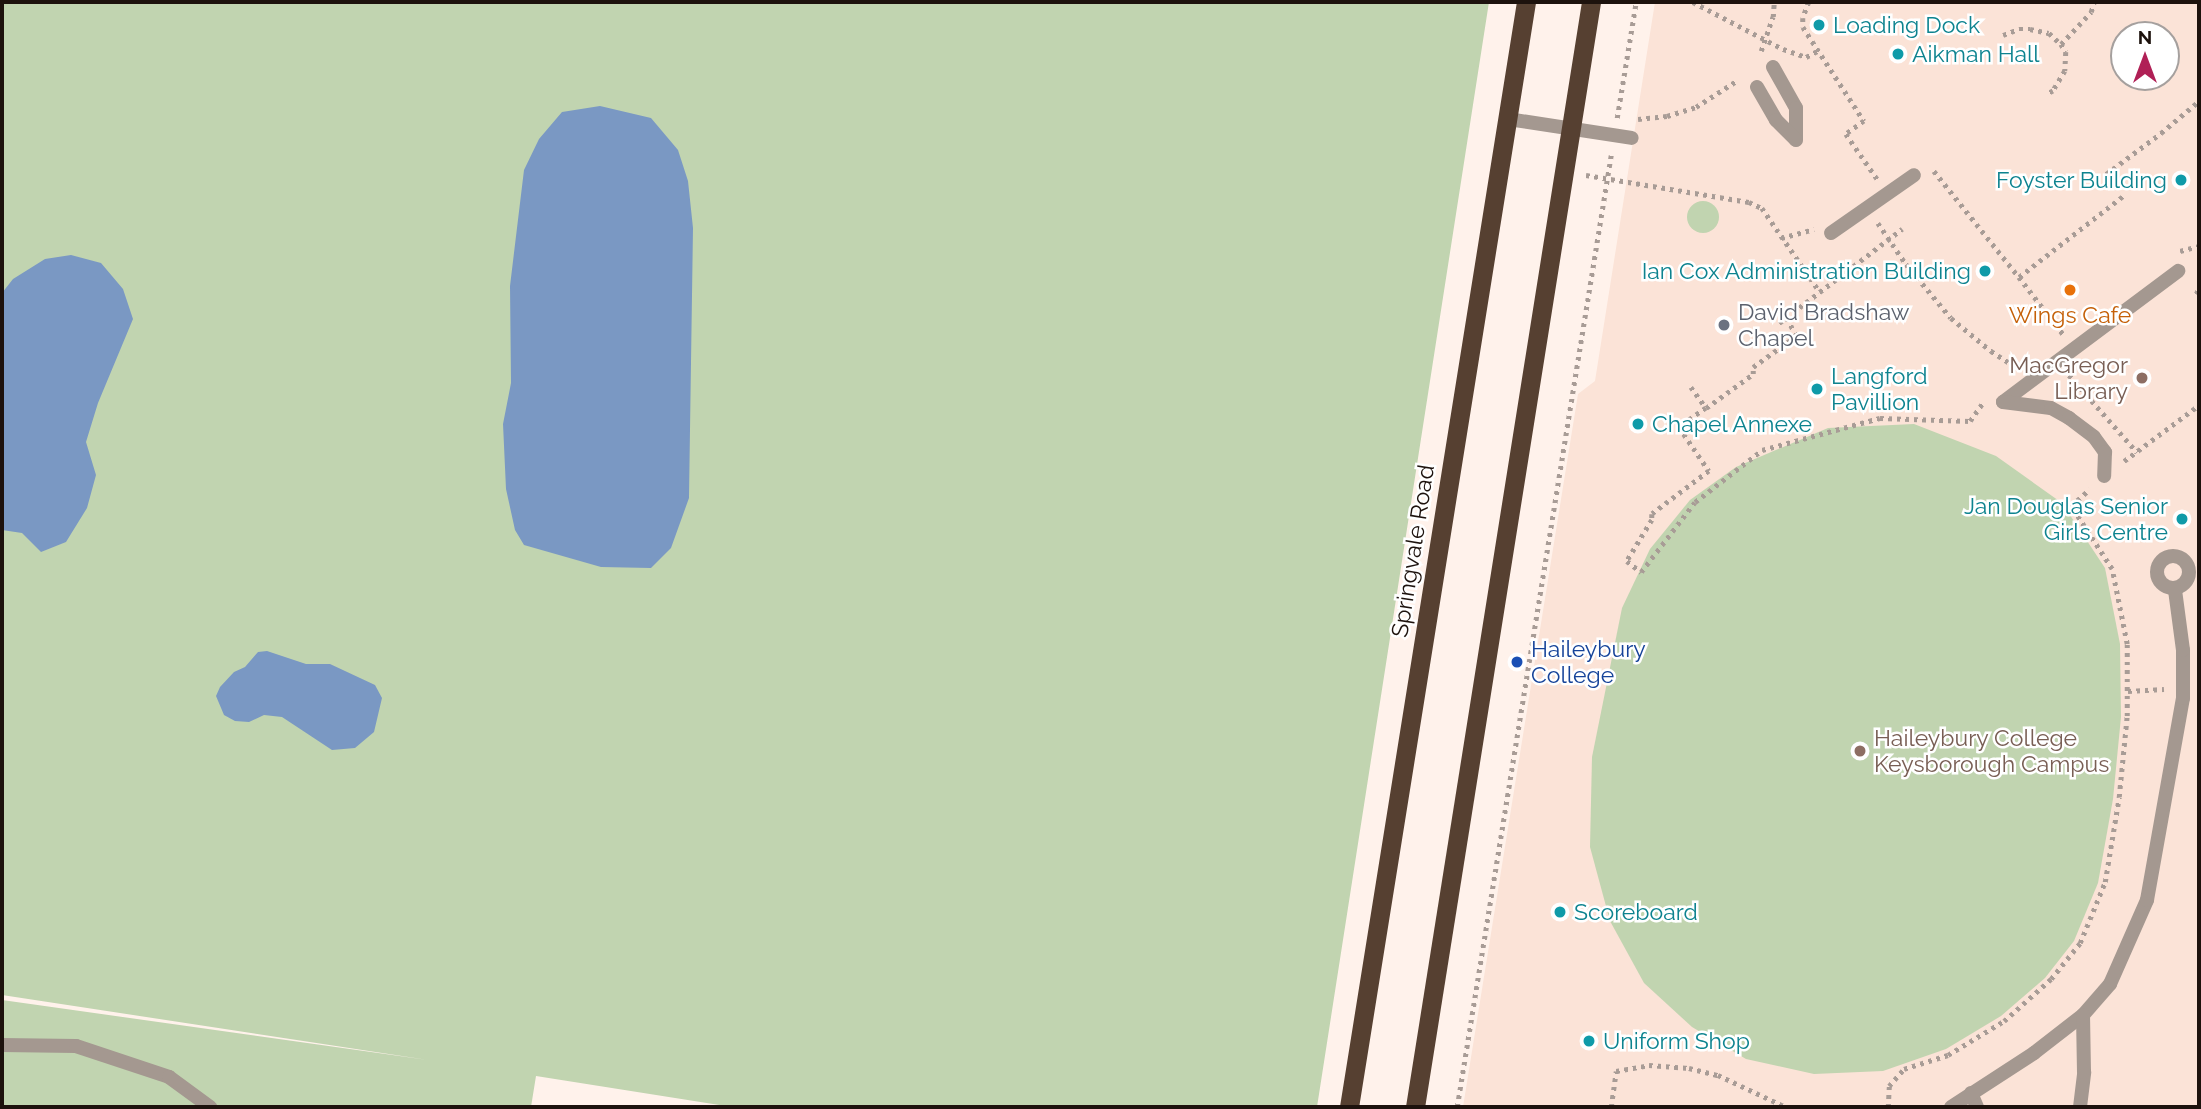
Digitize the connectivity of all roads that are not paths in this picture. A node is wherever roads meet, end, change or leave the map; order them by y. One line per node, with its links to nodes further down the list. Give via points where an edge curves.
1 (1526, 2): 5 (highway, Springvale Road)
2 (1591, 2): 6 (highway)
3 (1773, 67): 4 (lane, via 1796,108 1796,140 1776,120)
4 (1757, 87)
5 (1508, 119): 6 (lane); 18 (highway, Springvale Road)
6 (1571, 129): 7 (lane); 19 (highway)
7 (1632, 138)
8 (1914, 175): 9 (lane)
9 (1831, 233)
10 (2178, 271): 11 (lane, via 2003,402 2051,408 2069,418 2105,452)
11 (2104, 476)
12 (2194, 572): 13 (lane); 13 (lane, via 2182,559 2165,558 2157,576)
13 (2175, 590): 14 (lane, via 2183,650 2183,698 2147,901 2109,984)
14 (2083, 1015): 16 (lane); 21 (lane)
15 (2, 1045): 17 (lane, via 75,1046 169,1077)
16 (1974, 1100): 20 (lane)
17 (210, 1107)
18 (1349, 1107)
19 (1415, 1107)
20 (1951, 1107)
21 (2080, 1107)

